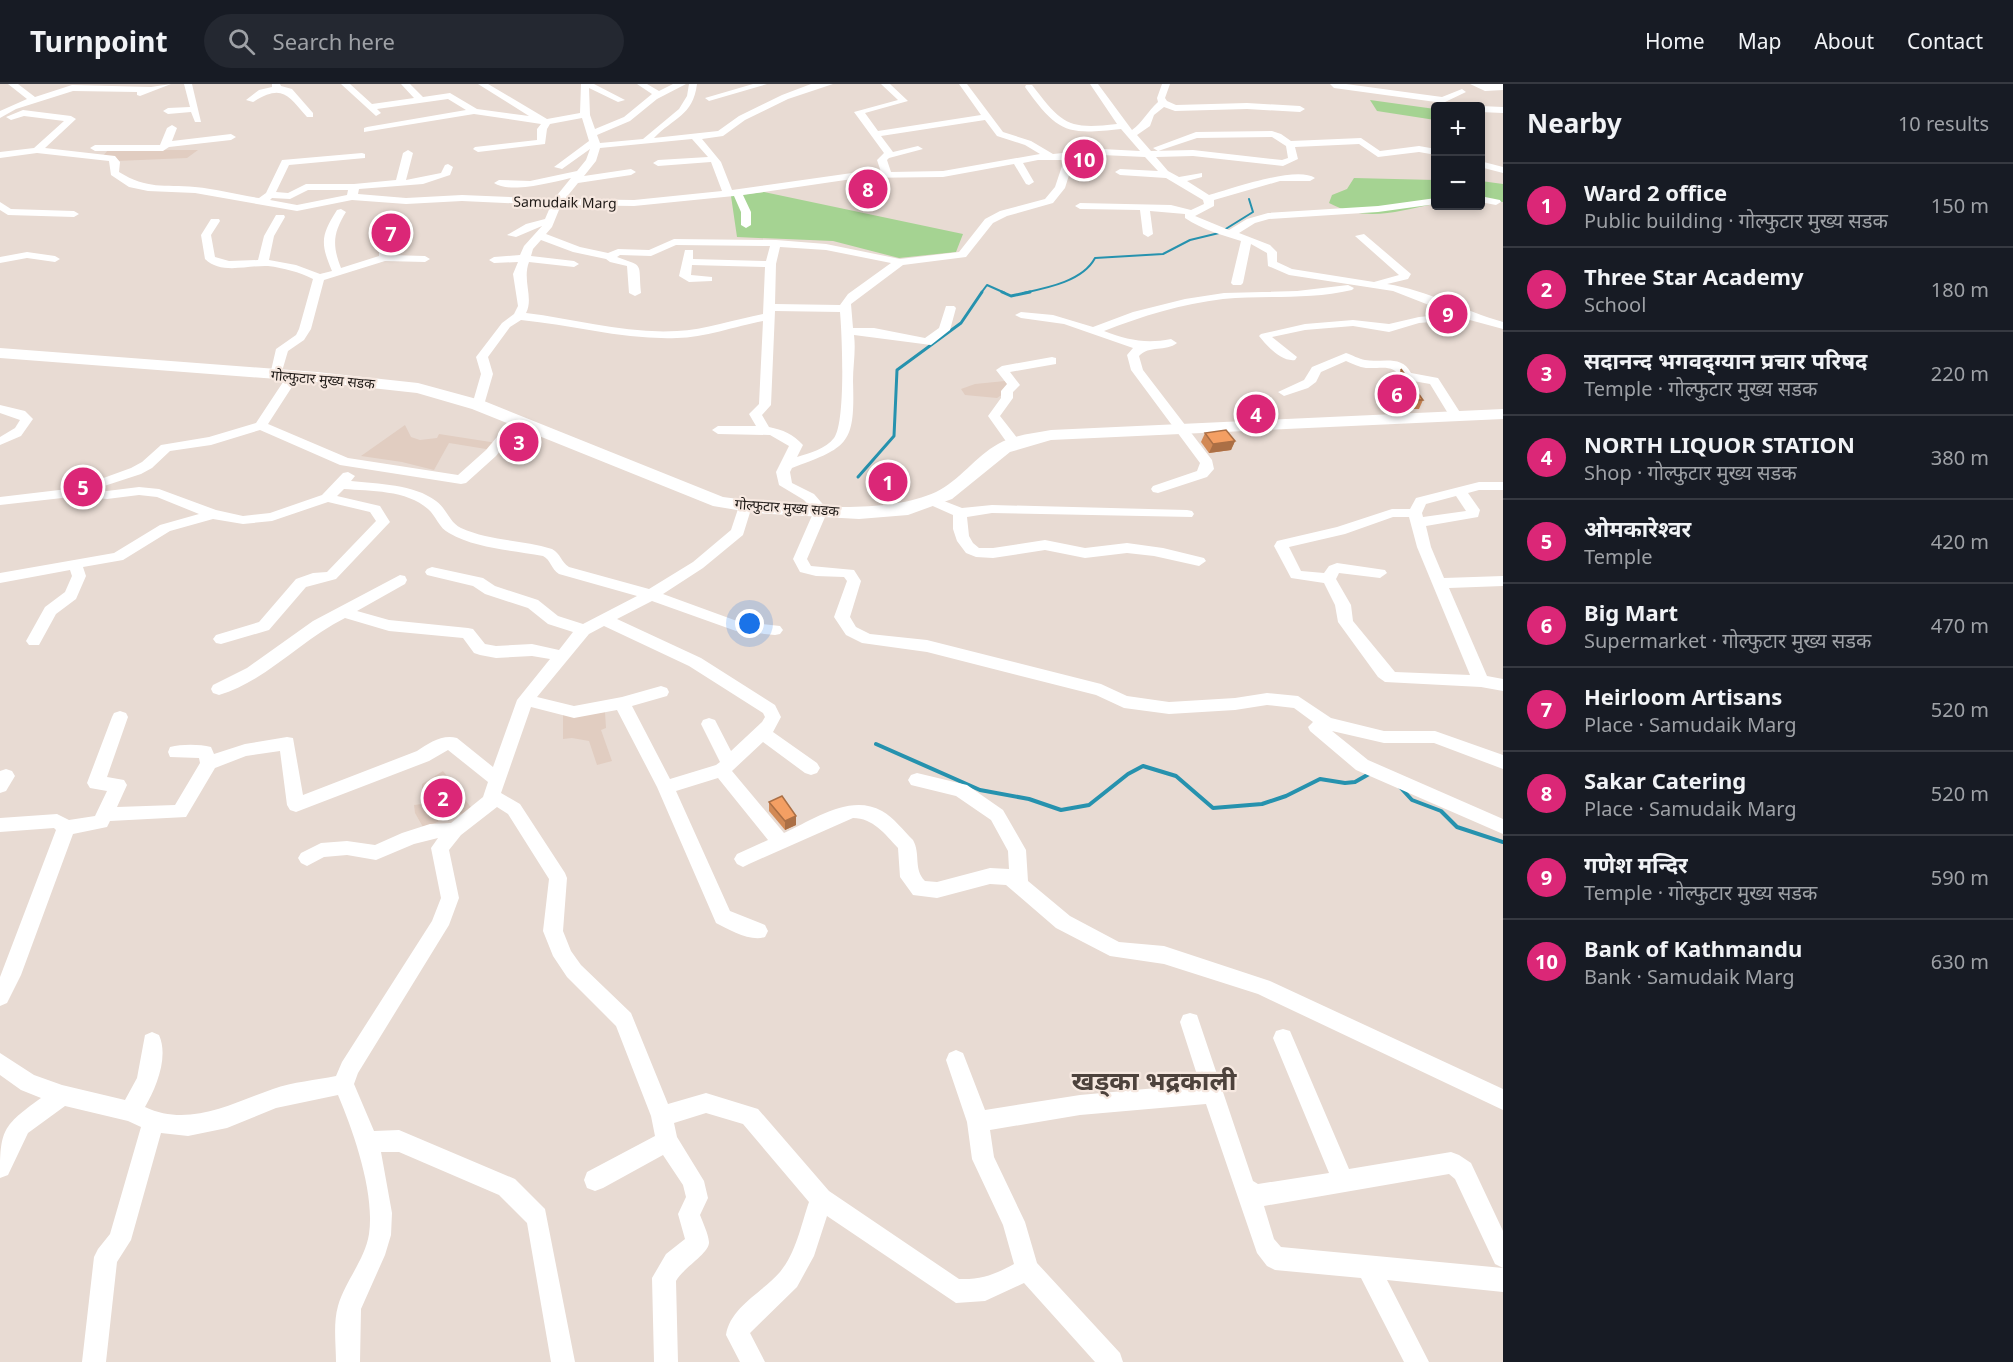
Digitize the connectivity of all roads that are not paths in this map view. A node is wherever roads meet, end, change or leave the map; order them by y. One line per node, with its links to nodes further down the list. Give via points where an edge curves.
1 (12, 84): 23 (street); 31 (street)
2 (135, 84): 18 (street)
3 (188, 84): 40 (street)
4 (345, 84): 39 (street)
5 (405, 84): 35 (street)
6 (482, 84): 54 (street)
7 (586, 84): 33 (street); 49 (street)
8 (641, 84): 26 (street)
9 (682, 84): 26 (street)
10 (693, 84): 27 (street)
11 (765, 84): 28 (street); 30 (street)
12 (829, 84): 28 (street)
13 (885, 84): 61 (street, via 904,100 859,112)
14 (963, 84): 51 (street)
15 (1094, 84): 56 (street)
16 (1166, 84): 37 (street)
17 (1474, 84): 22 (street)
18 (165, 85): 31 (street, via 134,94 103,96 67,91)
19 (1334, 85): 24 (street)
20 (277, 86): 32 (street); 48 (street, via 289,92)
21 (1029, 87): 56 (street, via 1045,107 1071,127 1083,130)
22 (1503, 87)
23 (0, 88)
24 (1382, 88): 34 (street)
25 (1462, 92): 34 (street)
26 (658, 94): 60 (street, via 630,117)
27 (692, 94): 29 (street); 65 (street, via 685,111 661,125)
28 (785, 97): 46 (street)
29 (674, 98)
30 (709, 98)
31 (33, 100): 50 (street)
32 (250, 100)
33 (621, 100)
34 (1443, 100): 36 (street)
35 (422, 101): 39 (street); 45 (street, via 450,96)
36 (1448, 102)
37 (1163, 103): 41 (street, via 1175,108); 62 (street, via 1150,114 1148,124)
38 (738, 106): 46 (street)
39 (369, 107): 55 (street)
40 (194, 109): 44 (street); 52 (street)
41 (1300, 109)
42 (1485, 109): 43 (street)
43 (1503, 110)
44 (168, 111)
45 (474, 111): 47 (street); 55 (street)
46 (754, 112): 64 (street, via 723,133)
47 (496, 114): 54 (street); 57 (street)
48 (310, 115)
49 (585, 115): 54 (street); 60 (street)
50 (0, 116)
51 (986, 117): 61 (street); 77 (street, via 1000,134 1028,143)
52 (198, 120)
53 (0, 122): 68 (street, via 23,113 70,118)
54 (544, 122): 69 (street, via 542,142)
55 (395, 124): 59 (street)
56 (1122, 126): 62 (street)
57 (507, 127)
58 (172, 128): 66 (street)
59 (367, 130)
60 (584, 133): 65 (street); 84 (street); 89 (street, via 591,160)
61 (875, 134): 76 (street, via 889,153)
62 (1131, 135): 72 (street)
63 (231, 137): 66 (street)
64 (695, 137): 65 (street); 79 (street)
65 (645, 142)
66 (166, 144): 68 (street, via 163,148)
67 (1290, 144): 71 (street, via 1356,141 1378,154); 72 (street, via 1276,134 1196,135); 72 (street, via 1293,159 1283,163)
68 (40, 149): 74 (street, Samudaik Marg); 98 (street, Samudaik Marg, via 112,158 114,173 133,185 195,190 230,198)
69 (478, 149)
70 (918, 149): 76 (street)
71 (1431, 151)
72 (1147, 152): 78 (street, Samudaik Marg); 91 (street)
73 (408, 153): 93 (street)
74 (0, 155)
75 (362, 156): 98 (street, via 285,162)
76 (886, 156): 90 (street, via 882,160)
77 (1051, 157): 78 (street, Samudaik Marg); 80 (street, Samudaik Marg)
78 (1070, 157): 131 (street, via 1060,188 1049,201 1014,209 987,222 962,255)
79 (713, 159): 81 (street); 97 (street)
80 (1017, 161): 90 (street, Samudaik Marg, via 943,174); 94 (street)
81 (658, 163)
82 (1485, 165): 85 (street)
83 (448, 167): 93 (street, via 445,175 434,179)
84 (559, 167)
85 (1503, 170)
86 (631, 172): 89 (street)
87 (1120, 172): 91 (street)
88 (1199, 175): 91 (street)
89 (580, 176): 95 (street, via 530,184); 101 (street)
90 (887, 176): 97 (street, Samudaik Marg, via 859,175)
91 (1173, 178): 99 (street)
92 (1310, 178): 99 (street, via 1280,178)
93 (400, 182): 96 (street)
94 (1029, 182)
95 (499, 183)
96 (353, 192): 98 (street, via 306,188 290,196); 98 (street, Samudaik Marg, via 297,208 278,206); 101 (street, Samudaik Marg, via 406,201)
97 (732, 192): 101 (street, Samudaik Marg, via 613,204); 114 (street, via 746,212)
98 (266, 198)
99 (1208, 198): 108 (street, via 1210,204)
100 (1485, 199): 103 (street)
101 (558, 201): 112 (street)
102 (1431, 202): 118 (street, via 1378,210 1268,216)
103 (1496, 202)
104 (0, 205): 109 (street, via 8,212)
105 (1080, 206): 106 (street)
106 (1145, 208): 108 (street); 115 (street)
107 (341, 212): 135 (street, via 327,232)
108 (1192, 213): 118 (street, via 1189,216 1195,221)
109 (74, 214)
110 (280, 217): 132 (street, via 269,236)
111 (398, 220): 124 (street, via 384,234)
112 (549, 221): 116 (street); 117 (street)
113 (215, 222): 132 (street, via 206,235 210,259 224,264)
114 (746, 225)
115 (1148, 234)
116 (512, 235)
117 (540, 235): 123 (street, via 577,250); 125 (street)
118 (1228, 235): 120 (street)
119 (1360, 236): 139 (street, via 1405,274)
120 (1247, 239): 138 (street); 139 (street, via 1269,248 1272,264 1289,272)
121 (691, 242): 122 (street); 123 (street, via 667,244 651,253 618,252); 130 (street)
122 (776, 243): 131 (street, via 826,247); 134 (street)
123 (609, 256): 140 (street, via 633,266)
124 (384, 258): 127 (street); 135 (street)
125 (523, 258): 129 (street); 133 (street); 145 (street, via 519,274 524,306)
126 (56, 259): 128 (street, via 27,255)
127 (425, 259)
128 (0, 260)
129 (494, 260)
130 (687, 262): 134 (street); 137 (street, via 686,278)
131 (900, 262): 142 (street, via 852,296)
132 (263, 263): 136 (street)
133 (574, 264)
134 (771, 264): 143 (street)
135 (338, 273): 136 (street)
136 (319, 278): 155 (street, via 305,329 282,349)
137 (708, 279)
138 (1237, 283)
139 (1364, 285): 146 (street, via 1418,295); 149 (street, via 1185,302)
140 (635, 293)
141 (950, 308): 148 (street, via 944,330 927,342)
142 (844, 309): 143 (street); 148 (street)
143 (770, 311): 145 (street, via 678,334 598,330 566,321); 165 (street, via 765,405 755,414)
144 (1021, 315): 149 (street, via 1052,318)
145 (519, 316): 157 (street, via 506,325 482,357 487,374)
146 (1468, 316): 147 (street); 153 (street, via 1419,320 1389,328 1353,323 1305,327 1265,336)
147 (1503, 326)
148 (849, 331): 169 (street, via 848,413 840,440 826,451)
149 (1093, 331): 151 (street)
150 (1172, 343): 151 (street)
151 (1140, 348): 163 (street, via 1133,355 1137,370)
152 (0, 353): 155 (main road, गोल्फुटार मुख्य सडक)
153 (1291, 357)
154 (1052, 361): 167 (street, via 1002,370 1014,386 1007,391 1007,398 994,416)
155 (285, 375): 157 (main road, गोल्फुटार मुख्य सडक, via 418,388); 162 (street)
156 (1284, 392): 160 (street, via 1307,384 1316,370 1346,357 1365,364 1396,365 1406,376 1434,381)
157 (478, 405): 161 (main road, गोल्फुटार मुख्य सडक)
158 (0, 409): 166 (street, via 27,419 10,439)
159 (1503, 414): 160 (main road, गोल्फुटार मुख्य सडक)
160 (1457, 417): 163 (main road, गोल्फुटार मुख्य सडक)
161 (518, 421): 168 (street, via 461,480); 178 (main road, गोल्फुटार मुख्य सडक, via 720,502)
162 (261, 426): 168 (street); 174 (street, via 211,441 166,448 136,471)
163 (1180, 428): 167 (main road, गोल्फुटार मुख्य सडक, via 1050,435); 172 (street, via 1207,463 1207,469)
164 (718, 430): 165 (street)
165 (765, 431): 169 (street, via 783,434 796,445)
166 (0, 441)
167 (1015, 444): 176 (main road, गोल्फुटार मुख्य सडक, via 1004,448 945,495)
168 (360, 465): 170 (street)
169 (788, 465): 179 (street, via 783,472 786,484 809,497)
170 (340, 484): 175 (street); 193 (street, via 420,498 433,505 452,530 547,552 564,572)
171 (1503, 486): 173 (street)
172 (1158, 489)
173 (1459, 491): 183 (street, via 1421,501); 183 (street, via 1473,514)
174 (79, 492): 177 (street); 182 (street, via 159,493)
175 (327, 498): 182 (street, via 254,520); 198 (street, via 375,509 383,522 331,576 301,583 264,626)
176 (931, 500): 179 (main road, गोल्फुटार मुख्य सडक, via 908,509 859,513); 180 (street)
177 (0, 501)
178 (745, 506): 179 (main road, गोल्फुटार मुख्य सडक); 193 (street, via 738,532 698,565)
179 (821, 510): 213 (street, via 800,560 805,569 817,573 849,573 854,581 842,617 851,631 867,639 939,649 1101,690 1124,702 1169,708 1268,699 1298,702 1326,723 1384,737 1435,737)
180 (961, 513): 181 (street, via 992,509); 184 (street, via 960,529 973,552 1044,545 1084,553 1124,548 1160,551)
181 (1187, 513)
182 (213, 514): 185 (street, via 165,528 118,557)
183 (1416, 518): 189 (street, via 1392,513 1340,531 1282,544 1296,575); 192 (street)
184 (1199, 561)
185 (75, 564): 188 (street); 199 (street, via 79,576 71,596 50,611)
186 (432, 572): 196 (street, via 478,582 533,604 553,620)
187 (1380, 573): 189 (street, via 1337,568)
188 (0, 578)
189 (1329, 579): 201 (street, via 1343,605 1346,622 1391,678)
190 (400, 580): 194 (street)
191 (1503, 581): 192 (street)
192 (1440, 583): 201 (street)
193 (651, 595): 195 (street); 197 (street, via 736,626)
194 (344, 612): 200 (street, via 361,620 403,628 468,633 480,649 532,650); 203 (street, via 318,625 253,672)
195 (602, 619): 196 (street); 210 (street, via 695,662 769,709 773,717)
196 (585, 630): 200 (street)
197 (775, 630)
198 (221, 639)
199 (34, 641)
200 (562, 657): 205 (street)
201 (1481, 681): 202 (street)
202 (1503, 685)
203 (219, 689)
204 (661, 692): 206 (street)
205 (525, 700): 206 (street, via 574,712); 216 (street)
206 (622, 703): 218 (street)
207 (120, 717): 220 (street, via 96,783 118,785)
208 (709, 724): 214 (street)
209 (1316, 727): 222 (street, via 1362,765)
210 (761, 732): 214 (street); 215 (street)
211 (208, 751): 212 (street); 216 (street, via 287,743 296,805 451,743); 220 (street, via 180,812)
212 (176, 752)
213 (1503, 762)
214 (725, 766): 218 (street); 225 (street)
215 (811, 768)
216 (496, 778): 219 (street)
217 (917, 780): 228 (street, via 962,790 997,815 1017,850)
218 (666, 787): 229 (street, via 723,917)
219 (490, 801): 224 (street); 242 (street, via 500,800 514,809 558,878 553,931 563,956 624,1020)
220 (105, 814): 223 (street, via 101,822)
221 (0, 825): 223 (street, via 57,821)
222 (1503, 827)
223 (66, 828): 230 (street)
224 (455, 830): 226 (street, via 430,831 376,853 346,848 321,850); 237 (street, via 440,848 450,898 440,925 349,1069)
225 (781, 842): 227 (street); 228 (street, via 863,809 874,814 907,845 909,877 920,889 937,890 990,876 1010,877)
226 (307, 858)
227 (743, 859)
228 (1019, 885): 240 (street, via 1063,922 1117,950 1164,955 1263,987)
229 (758, 931)
230 (6, 975): 231 (street)
231 (0, 997)
232 (1190, 1022): 238 (street)
233 (1283, 1038): 249 (street)
234 (152, 1042): 241 (street, via 145,1090)
235 (956, 1060): 244 (street)
236 (0, 1063): 239 (street, via 28,1083)
237 (344, 1084): 243 (street, via 275,1098 196,1126); 246 (street)
238 (1213, 1093): 244 (street, via 1080,1105); 250 (street, via 1244,1188)
239 (62, 1095): 241 (street); 247 (street, via 20,1126)
240 (1503, 1100)
241 (130, 1111): 243 (street)
242 (662, 1116): 245 (street); 251 (street, via 706,1103 750,1116)
243 (153, 1122): 256 (street, via 120,1240 106,1257)
244 (978, 1122): 254 (street, via 983,1159 1014,1222)
245 (667, 1141): 248 (street); 259 (street, via 693,1181 697,1198 690,1214 698,1244 674,1262 664,1278)
246 (368, 1142): 257 (street, via 381,1213 380,1234 349,1308); 258 (street, via 399,1141 507,1187 537,1217)
247 (0, 1167)
248 (595, 1180)
249 (1343, 1180): 250 (street, via 1256,1196); 252 (street, via 1451,1163 1458,1166)
250 (1249, 1193): 253 (street, via 1265,1245 1275,1258)
251 (821, 1199): 254 (street, via 956,1291 976,1292 993,1287); 260 (street, via 802,1256 789,1279 739,1327 738,1335)
252 (1503, 1256)
253 (1368, 1268): 255 (street); 262 (street)
254 (1027, 1269): 261 (street)
255 (1503, 1280)
256 (94, 1362)
257 (348, 1362)
258 (563, 1362)
259 (666, 1362)
260 (753, 1362)
261 (1111, 1362)
262 (1417, 1362)

